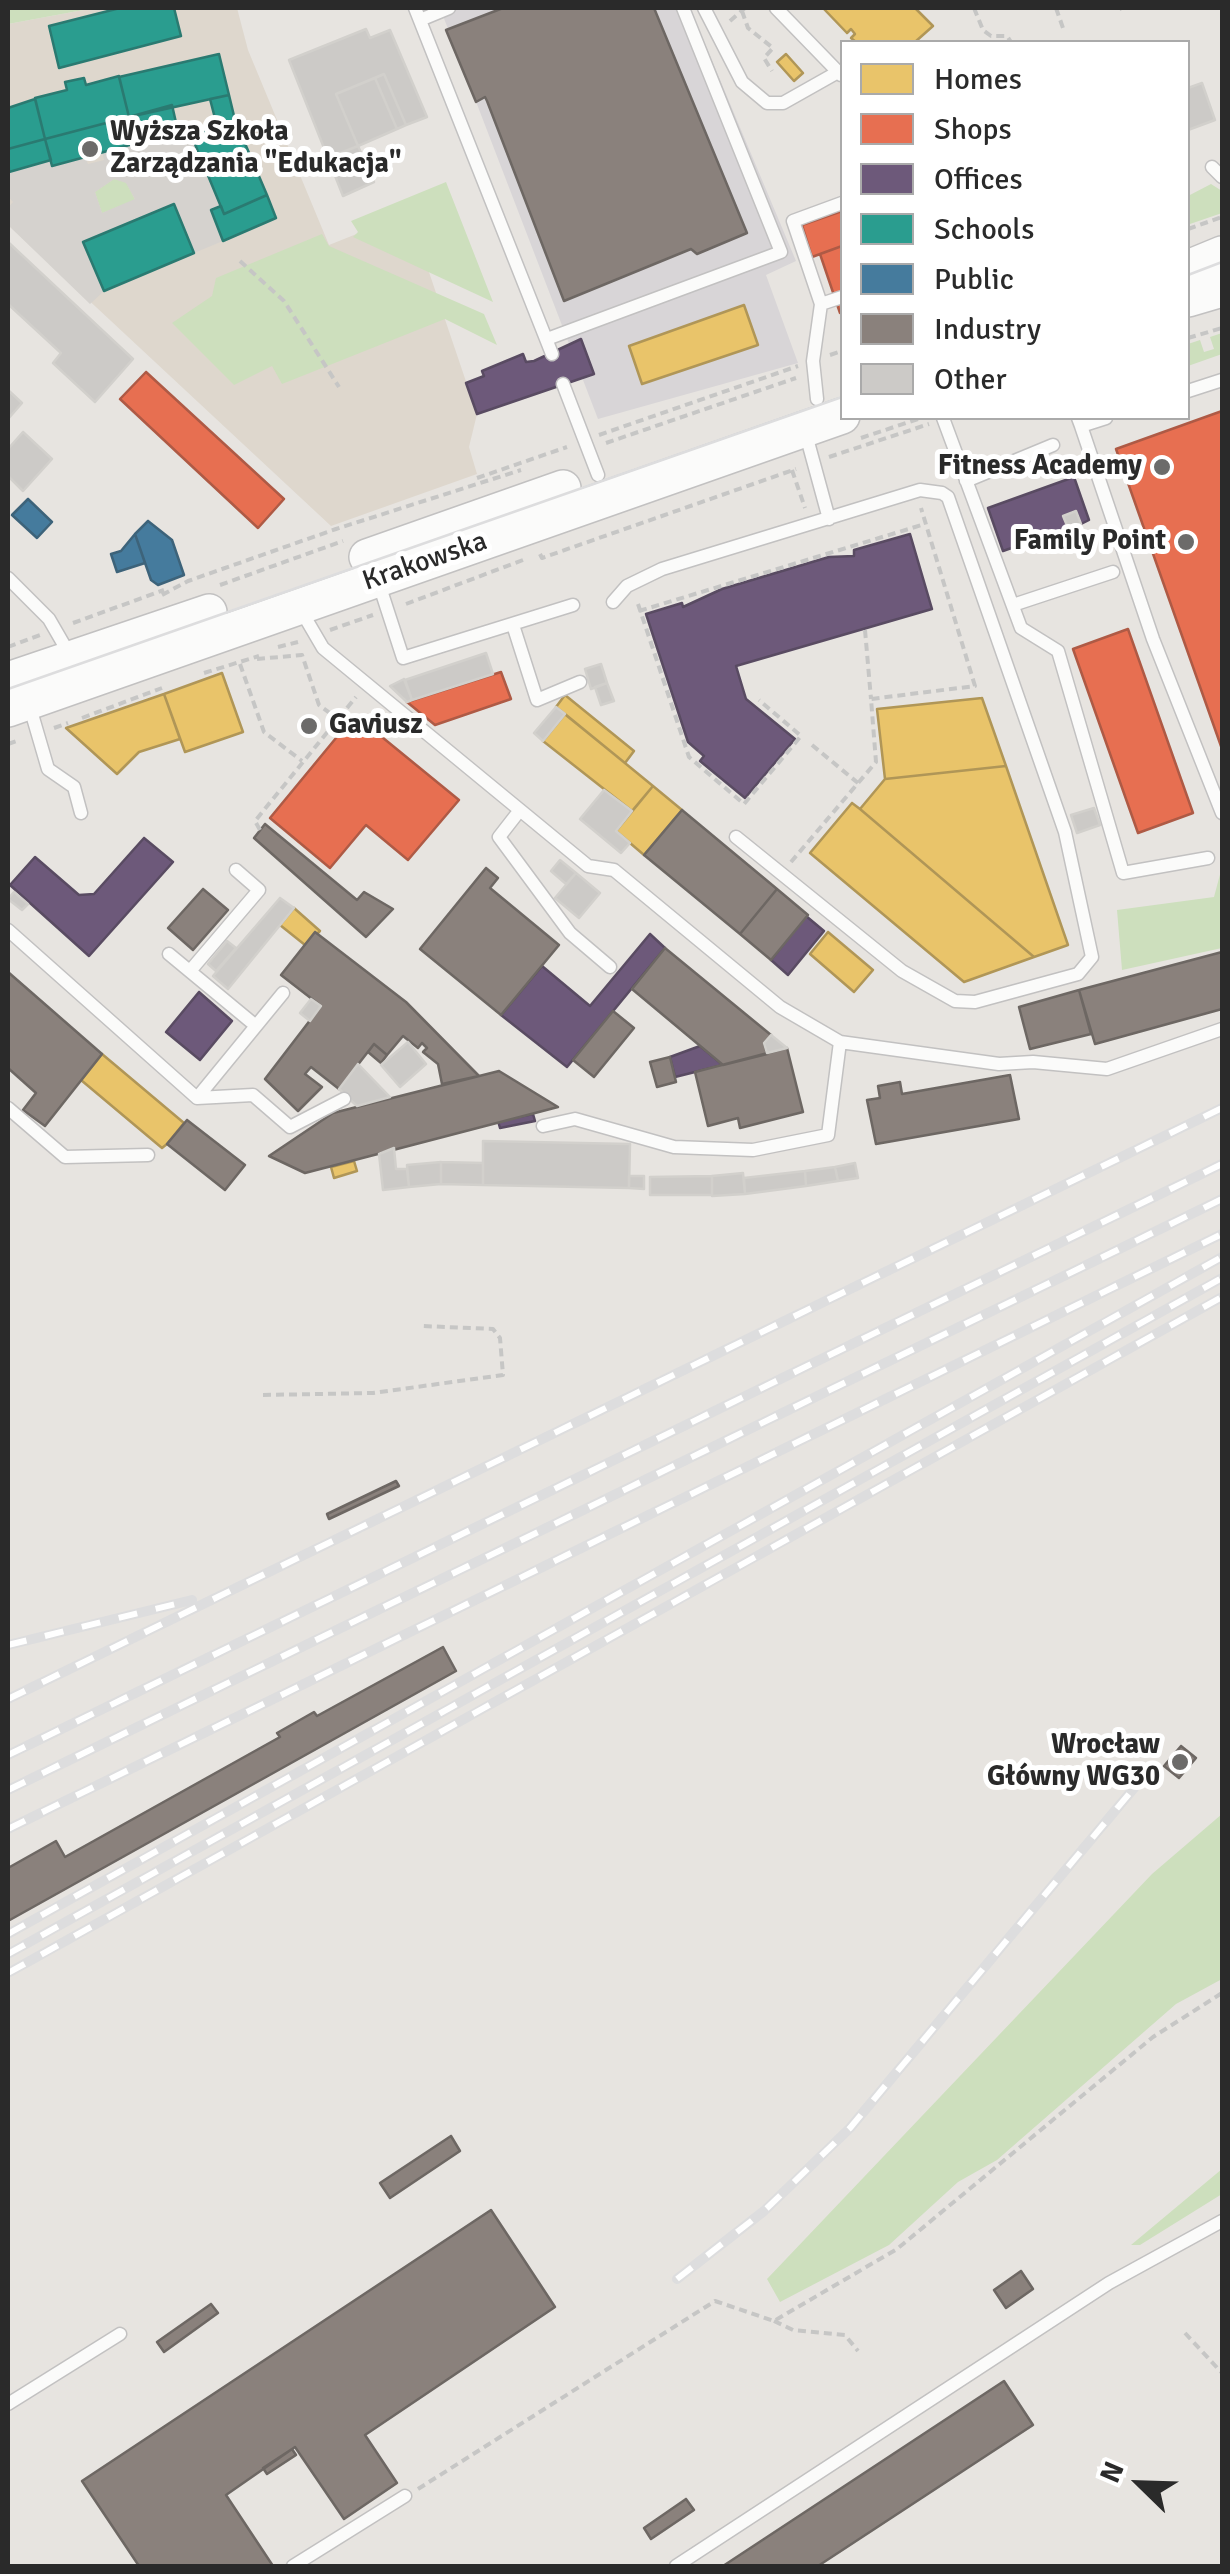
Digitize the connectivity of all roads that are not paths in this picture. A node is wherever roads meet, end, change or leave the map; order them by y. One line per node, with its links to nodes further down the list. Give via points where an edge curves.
1 (449, 8): 5 (lane)
2 (683, 8): 16 (lane, via 782,252)
3 (704, 8): 6 (lane, via 742,82 766,103 783,102)
4 (776, 8): 6 (lane)
5 (417, 14): 16 (lane)
6 (840, 74)
7 (840, 204): 15 (lane, via 792,222)
8 (1222, 254): 9 (main road)
9 (1190, 267)
10 (1222, 274): 11 (lane)
11 (1190, 287)
12 (1222, 289): 14 (main road)
13 (840, 298): 15 (lane)
14 (1190, 298)
15 (821, 304): 21 (lane, via 813,361)
16 (547, 339): 17 (lane)
17 (552, 354)
18 (1222, 380): 20 (lane)
19 (563, 384): 25 (lane)
20 (1190, 390)
21 (823, 410): 25 (main road, Krakowska); 27 (lane); 30 (main road, Krakowska)
22 (938, 420): 26 (lane)
23 (1079, 422): 41 (lane, via 1153,639)
24 (1053, 445): 26 (lane)
25 (592, 458): 36 (main road, Krakowska)
26 (966, 481): 32 (lane)
27 (830, 520): 31 (lane, via 662,570 627,586); 42 (lane, via 920,490 948,497 1065,832 1092,957 1078,974 965,1004 917,981)
28 (1113, 572): 32 (lane)
29 (8, 578): 36 (lane)
30 (384, 600): 33 (main road, Krakowska); 35 (lane, via 403,658)
31 (613, 602)
32 (1012, 605): 43 (lane, via 1022,628 1058,652 1123,873)
33 (298, 606): 38 (main road, Krakowska); 39 (lane, via 324,648)
34 (573, 606): 35 (lane)
35 (514, 625): 37 (lane, via 537,700)
36 (67, 642): 38 (main road, Krakowska)
37 (580, 682)
38 (22, 705): 40 (lane, via 48,768 74,786)
39 (520, 810): 47 (lane, via 498,837 570,932); 52 (lane, via 588,866 614,870 780,1008)
40 (81, 813)
41 (1222, 813)
42 (736, 837)
43 (1208, 858)
44 (236, 870): 48 (lane, via 259,890)
45 (8, 930): 53 (lane)
46 (169, 954): 48 (lane)
47 (610, 967)
48 (190, 971): 50 (lane)
49 (283, 993): 50 (lane)
50 (256, 1026): 53 (lane)
51 (1222, 1029): 52 (lane, via 1106,1069 999,1064)
52 (840, 1042): 56 (lane, via 828,1135 752,1150 674,1147 574,1119)
53 (196, 1098): 54 (lane, via 253,1094 290,1127)
54 (344, 1100)
55 (8, 1108): 57 (lane, via 65,1158)
56 (543, 1126)
57 (148, 1155)
58 (1222, 2221): 63 (lane, via 1108,2283)
59 (120, 2334): 60 (lane)
60 (8, 2404)
61 (406, 2496): 62 (lane)
62 (293, 2566)
63 (676, 2566)

